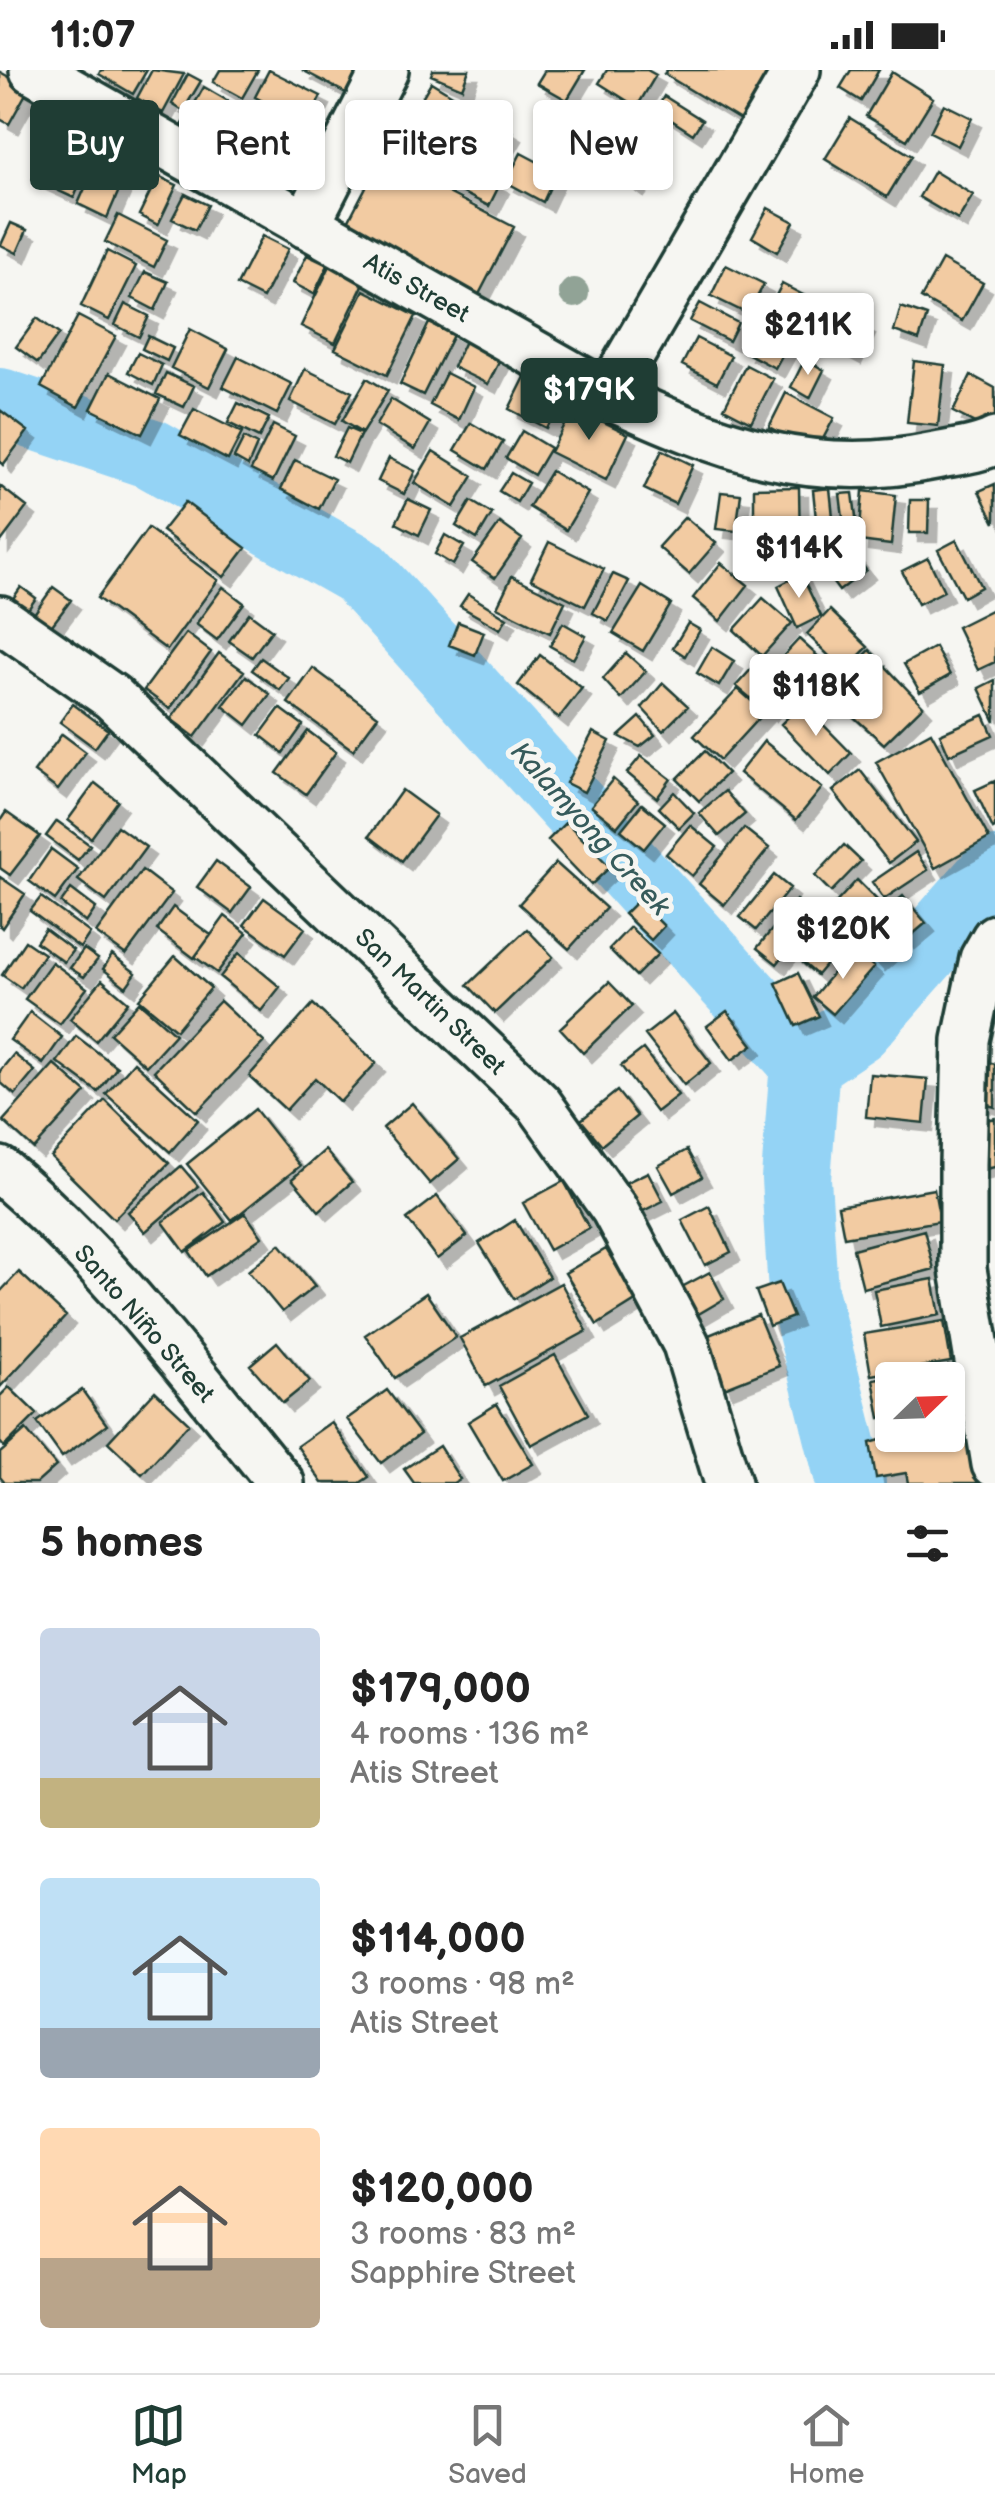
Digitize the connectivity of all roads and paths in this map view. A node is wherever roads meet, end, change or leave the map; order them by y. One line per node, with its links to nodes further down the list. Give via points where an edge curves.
1 (33, 70): 4 (street, Atis Street)
2 (385, 70): 4 (street)
3 (797, 70): 5 (street)
4 (306, 224): 5 (street, Atis Street)
5 (608, 395): 6 (street, Atis Street, via 687,431 780,461 900,464)
6 (995, 441)
7 (0, 619): 13 (street, San Martin Street, via 112,697 538,1104 614,1210 686,1344)
8 (995, 938): 10 (street, via 983,959 966,1040)
9 (0, 1170): 12 (street, Santo Niño Street, via 150,1324)
10 (979, 1263): 11 (street)
11 (995, 1464)
12 (281, 1483)
13 (728, 1483)

